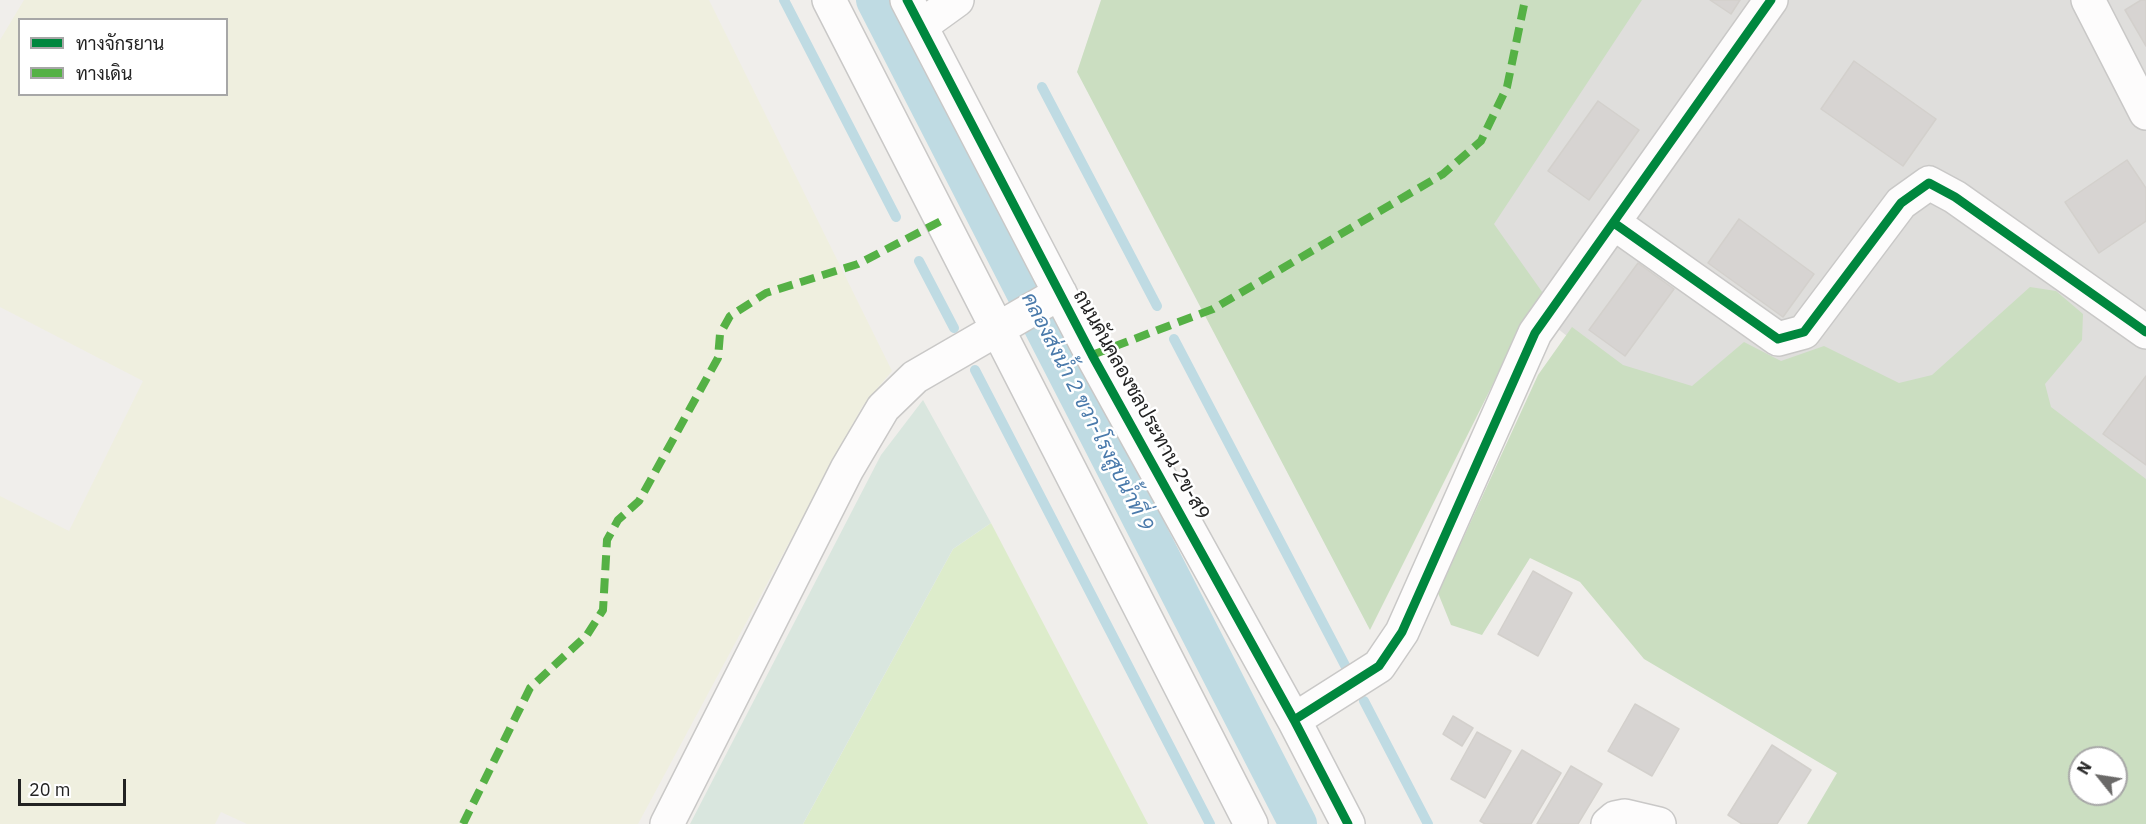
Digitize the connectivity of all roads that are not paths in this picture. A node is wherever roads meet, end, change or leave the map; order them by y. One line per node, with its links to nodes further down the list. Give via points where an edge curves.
1 (829, 0): 9 (street)
2 (957, 0): 5 (street)
3 (1771, 0): 7 (street)
4 (2088, 0): 6 (street)
5 (914, 13): 8 (street, ถนนคันคลองชลประทาน 2ข-ส9)
6 (2146, 113)
7 (1614, 223): 10 (street, via 1778,339 1804,332 1901,203 1929,183 1955,196); 11 (street, via 1535,333 1402,632 1379,666)
8 (1051, 298): 9 (street); 11 (street, ถนนคันคลองชลประทาน 2ข-ส9)
9 (998, 330): 12 (street, via 915,377 883,408 847,469); 13 (street)
10 (2146, 332)
11 (1294, 720): 14 (street, ถนนคันคลองชลประทาน 2ข-ส9)
12 (667, 824)
13 (1251, 824)
14 (1348, 824)
15 (1608, 824): 16 (street, via 1625,816)
16 (1659, 824)

